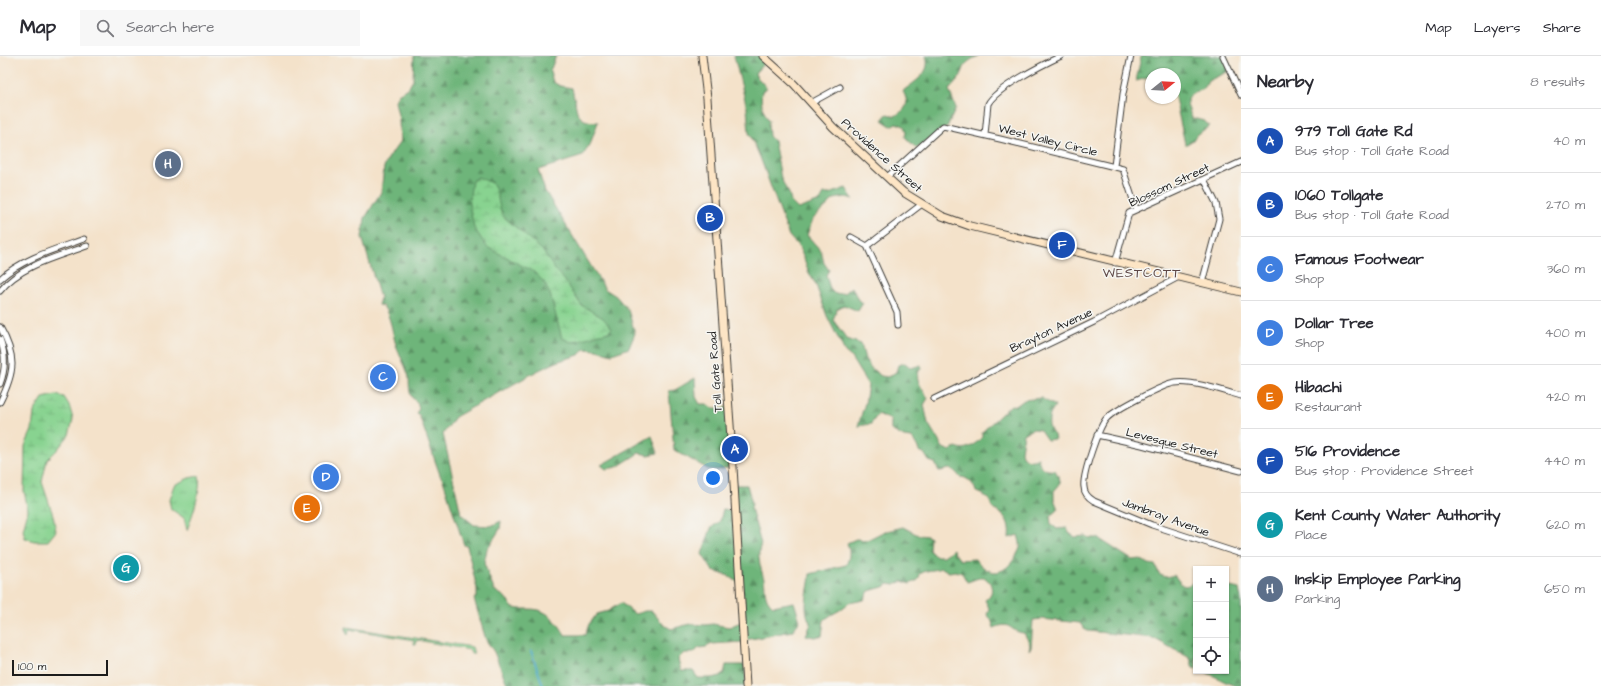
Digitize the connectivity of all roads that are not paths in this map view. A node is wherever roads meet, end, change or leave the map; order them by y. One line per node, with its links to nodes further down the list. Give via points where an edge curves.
1 (702, 56): 37 (main road, Toll Gate Road, via 707,92)
2 (764, 56): 9 (main road, Providence Street)
3 (1061, 56): 10 (street, West Valley Circle, via 1013,83 990,100)
4 (1130, 56): 12 (street, West Valley Circle)
5 (1223, 56): 6 (street)
6 (1238, 84): 8 (street)
7 (840, 87): 9 (street)
8 (1241, 95)
9 (811, 103): 13 (main road, Providence Street, via 833,127)
10 (985, 135): 12 (street, West Valley Circle); 13 (street, via 942,126)
11 (1241, 162): 14 (street, Blossom Street)
12 (1114, 166): 16 (street, via 1123,169)
13 (887, 176): 15 (main road, Providence Street)
14 (1204, 179): 16 (street, Blossom Street); 24 (street, via 1216,203 1219,219)
15 (922, 204): 20 (street); 21 (main road, Providence Street, via 953,221)
16 (1136, 209): 21 (street, Blossom Street, via 1129,213)
17 (851, 237): 20 (street)
18 (84, 239): 23 (street, via 31,259)
19 (87, 246): 25 (street, via 28,269 6,283)
20 (867, 246): 27 (street, via 897,312)
21 (1115, 262): 22 (main road, Providence Street)
22 (1177, 278): 24 (main road, Providence Street); 32 (street, Brayton Avenue, via 1094,322)
23 (0, 279)
24 (1202, 283): 26 (main road, Providence Street)
25 (0, 291)
26 (1241, 292)
27 (898, 325)
28 (0, 327): 33 (street, via 9,344 12,366 11,376)
29 (0, 339): 30 (street, via 5,361)
30 (0, 384)
31 (1241, 396): 34 (street, via 1191,383 1176,382 1112,414 1104,420)
32 (934, 399)
33 (0, 402)
34 (1097, 436): 35 (street, Levesque Street); 36 (street, Jambray Avenue, via 1083,486 1087,495 1094,501 1152,525)
35 (1241, 471)
36 (1241, 554)
37 (746, 686)

